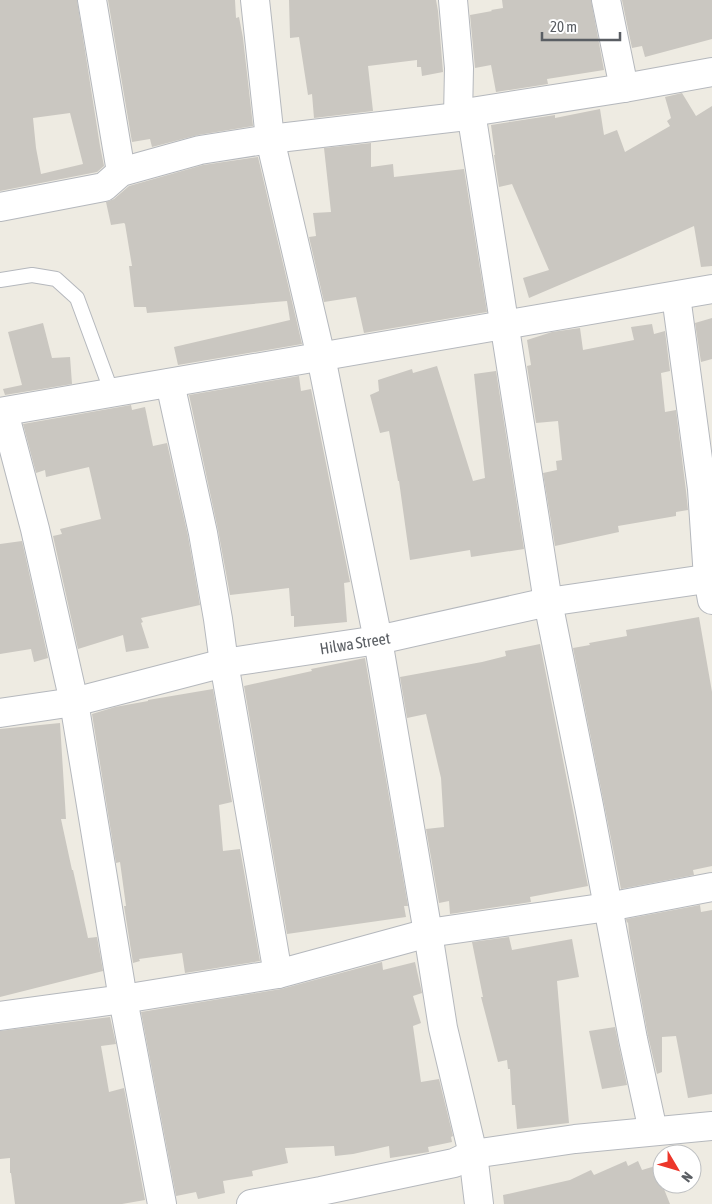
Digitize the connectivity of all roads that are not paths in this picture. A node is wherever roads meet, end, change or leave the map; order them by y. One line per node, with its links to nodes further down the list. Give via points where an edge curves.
1 (92, 0): 9 (street)
2 (255, 0): 8 (street)
3 (453, 0): 7 (street)
4 (606, 0): 6 (street)
5 (712, 72): 6 (street)
6 (624, 88): 7 (street)
7 (465, 114): 8 (street); 14 (street)
8 (270, 140): 9 (street, via 200,150); 15 (street)
9 (121, 172): 10 (street, via 104,187)
10 (0, 207)
11 (0, 280): 17 (lane, via 32,275 56,279 77,298)
12 (712, 289): 13 (street)
13 (676, 296): 14 (street); 19 (street)
14 (504, 325): 15 (street); 20 (street)
15 (321, 357): 16 (street); 21 (street)
16 (170, 383): 17 (street); 22 (street, via 203,532)
17 (112, 393): 18 (street)
18 (2, 412): 23 (street, via 35,529)
19 (711, 585): 20 (street, Hilwa Street)
20 (548, 602): 21 (street, Hilwa Street); 26 (street)
21 (378, 640): 22 (street, Hilwa Street); 27 (street)
22 (224, 663): 23 (street, Hilwa Street); 28 (street)
23 (74, 702): 24 (street, Hilwa Street); 29 (street)
24 (0, 713)
25 (712, 887): 26 (street)
26 (608, 907): 27 (street); 32 (street)
27 (428, 934): 28 (street); 33 (street, via 442,1028)
28 (278, 974): 29 (street)
29 (123, 999): 30 (street); 34 (street)
30 (0, 1016)
31 (712, 1126): 32 (street)
32 (653, 1131): 33 (street, via 575,1138)
33 (473, 1154): 35 (street, via 454,1163); 36 (street)
34 (162, 1204)
35 (251, 1204)
36 (478, 1204)

